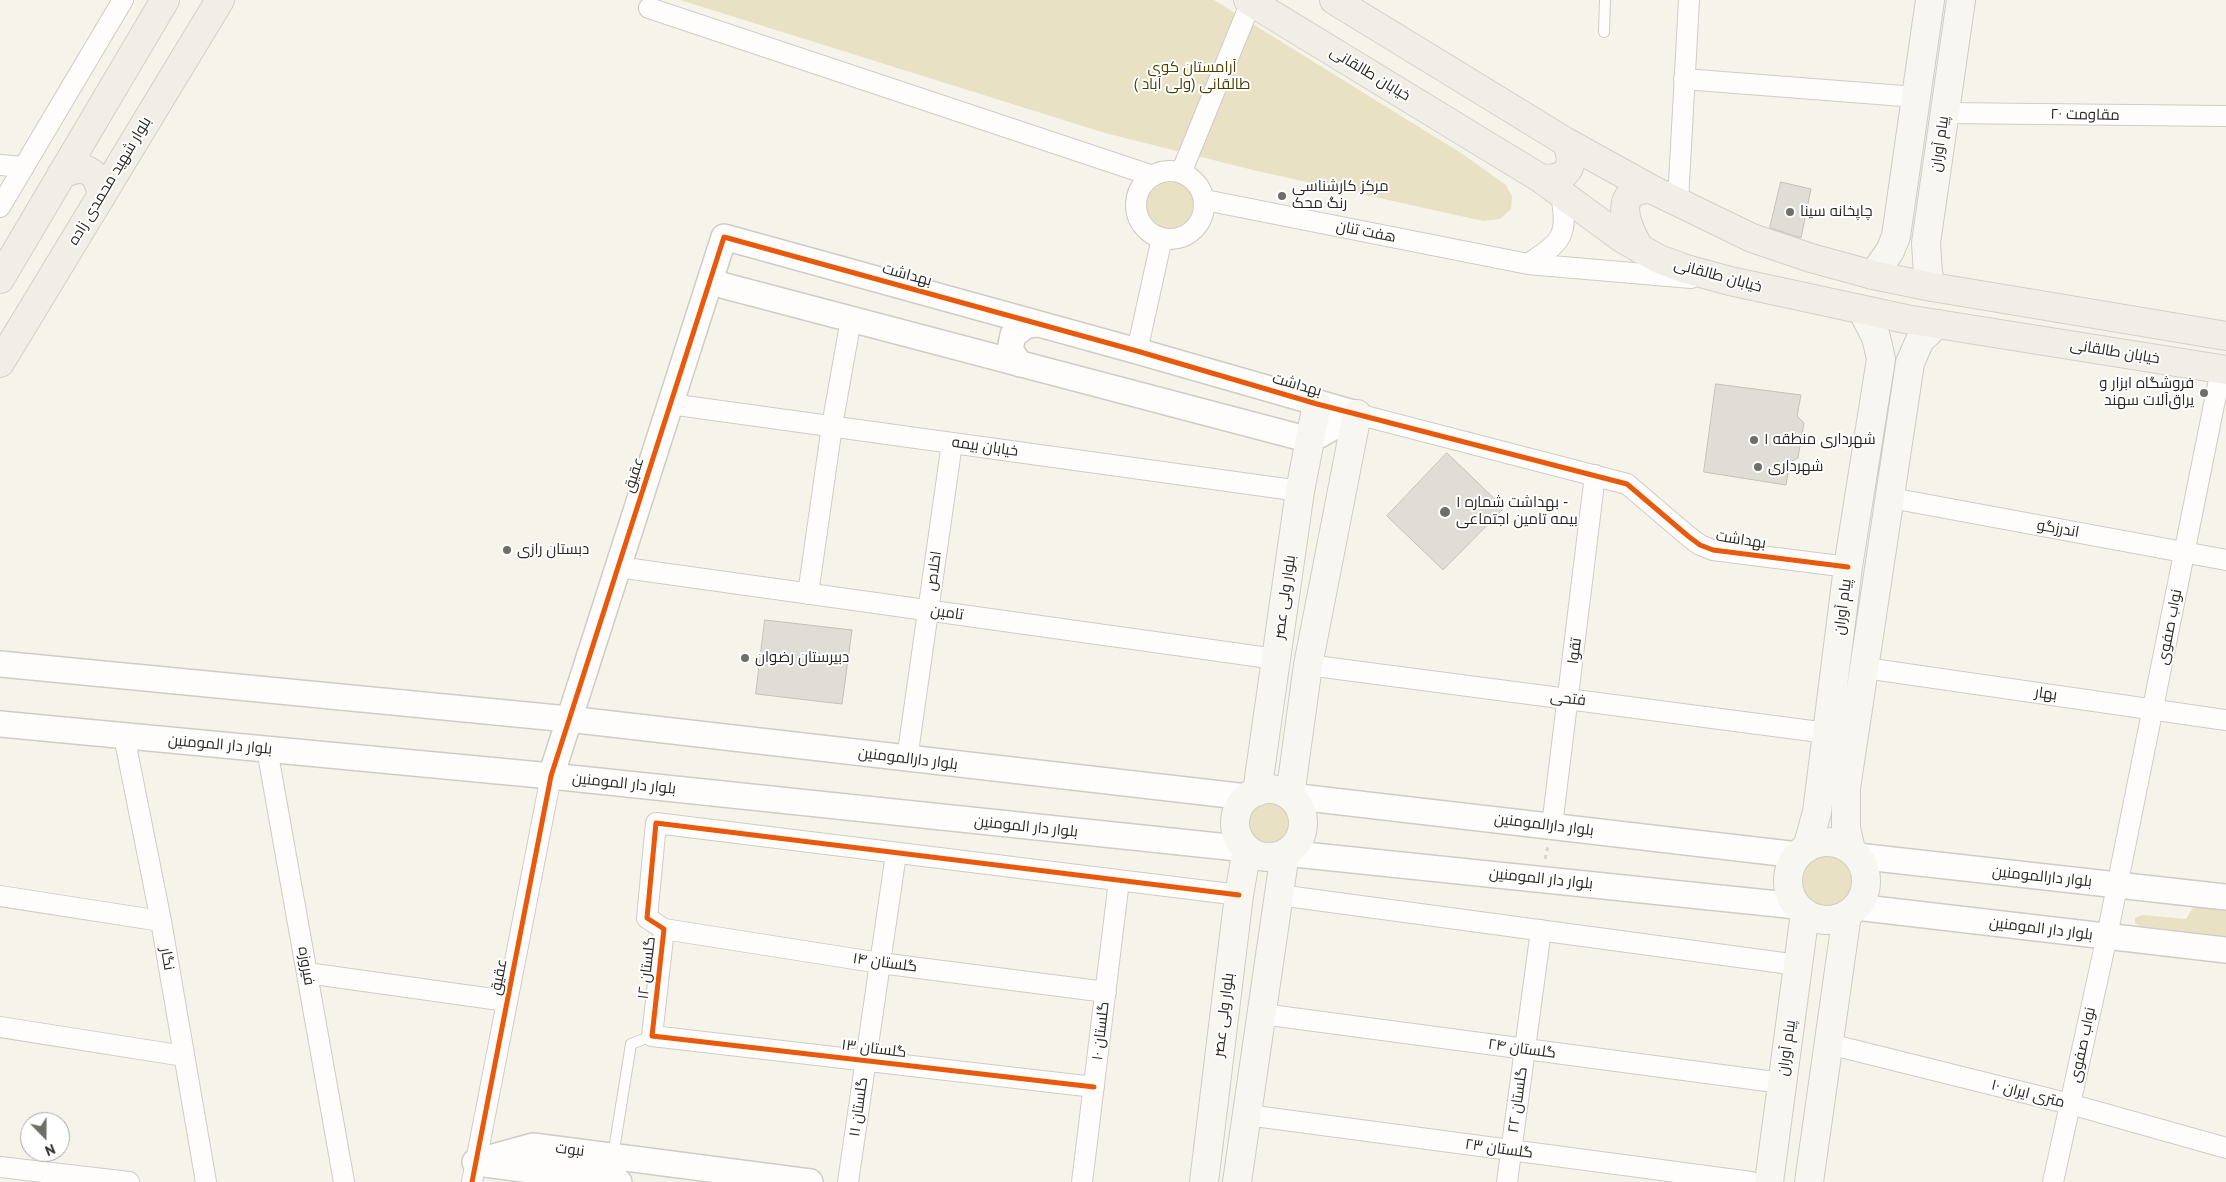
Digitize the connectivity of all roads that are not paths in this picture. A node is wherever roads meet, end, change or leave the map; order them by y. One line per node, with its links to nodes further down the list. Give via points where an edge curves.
1 (123, 0): 18 (street)
2 (165, 0): 20 (main road)
3 (220, 0): 25 (main road, بلوار شهید محمدی زاده)
4 (1334, 0): 16 (main road)
5 (1605, 0): 11 (lane)
6 (1688, 0): 12 (street)
7 (1930, 0): 13 (main road, پیام آوران)
8 (1961, 0): 14 (main road, پیام آوران)
9 (1250, 1): 19 (street); 22 (main road, خیابان طالقانی)
10 (649, 8): 21 (street)
11 (1604, 32)
12 (1684, 79): 13 (street); 27 (street)
13 (1916, 97): 29 (main road, پیام آوران)
14 (1945, 113): 15 (street, مقاومت ۲۰); 32 (main road, پیام آوران)
15 (2226, 116)
16 (1566, 142): 22 (main road, via 1572,153 1571,165 1563,175 1552,180); 23 (main road)
17 (0, 164): 18 (street)
18 (24, 167): 28 (street)
19 (1181, 173): 21 (street, via 1164,171); 26 (street, via 1195,181)
20 (62, 175): 25 (main road, via 72,169 84,169 94,175 100,185); 36 (main road)
21 (1153, 176): 31 (street, via 1144,183 1136,204 1143,226)
22 (1540, 178): 24 (main road, خیابان طالقانی)
23 (1651, 189): 27 (main road); 33 (main road, via 1639,189 1630,195 1625,206 1629,231)
24 (1561, 194): 33 (main road, خیابان طالقانی); 34 (street, via 1565,217 1562,236)
25 (100, 197): 47 (main road, بلوار شهید محمدی زاده)
26 (1204, 200): 31 (street, via 1204,212 1193,230 1184,236); 34 (street, هفت تنان)
27 (1678, 201): 35 (main road, via 1752,238)
28 (0, 207)
29 (1896, 236): 32 (main road, via 1910,246); 35 (main road, پیام آوران, via 1890,251)
30 (724, 237): 37 (street, عقیق); 42 (street, بهداشت)
31 (1162, 238): 45 (street)
32 (1926, 243): 39 (main road, پیام آوران, via 1926,266)
33 (1640, 249): 38 (main road, خیابان طالقانی, via 1686,269)
34 (1528, 264): 38 (street, هفت تنان)
35 (1872, 275): 39 (main road)
36 (0, 279)
37 (710, 282): 41 (street); 51 (street, عقیق)
38 (1730, 282): 40 (main road, خیابان طالقانی)
39 (1932, 288): 44 (main road)
40 (1862, 310): 43 (main road, خیابان طالقانی); 46 (main road, پیام آوران, via 1876,337)
41 (851, 319): 49 (street); 54 (street)
42 (1038, 324): 45 (street, بهداشت); 49 (street, via 1027,324 1013,335 1010,350)
43 (1937, 324): 48 (main road, پیام آوران, via 1920,340); 50 (main road, خیابان طالقانی)
44 (2226, 336)
45 (1137, 351): 52 (street, بهداشت)
46 (1881, 359): 48 (main road, via 1893,354); 63 (main road, پیام آوران)
47 (0, 362)
48 (1910, 363): 59 (main road, پیام آوران)
49 (1020, 364): 55 (street)
50 (2223, 370): 60 (street, نواب صفوی)
51 (670, 404): 54 (street, خیابان بیمه); 62 (street, عقیق)
52 (1317, 404): 53 (street, بهداشت); 55 (main road, بلوار ولی عصر)
53 (1357, 414): 55 (street); 57 (street, بهداشت); 68 (main road)
54 (832, 426): 56 (street, خیابان بیمه); 64 (street)
55 (1310, 440): 58 (main road, بلوار ولی عصر)
56 (952, 443): 58 (street, خیابان بیمه); 65 (street, اخلاص)
57 (1595, 475): 63 (street, بهداشت, via 1627,484 1700,545 1713,550); 70 (street, تقوا)
58 (1300, 491): 66 (main road, بلوار ولی عصر)
59 (1891, 498): 60 (street, اندرزگو); 69 (main road, پیام آوران)
60 (2184, 552): 61 (street, اندرزگو); 71 (street, نواب صفوی)
61 (2226, 560)
62 (618, 567): 64 (street, تامین); 72 (street, عقیق)
63 (1848, 568): 75 (main road, پیام آوران)
64 (808, 594): 65 (street, تامین)
65 (928, 610): 66 (street, تامین); 78 (street, اخلاص)
66 (1276, 659): 80 (main road, بلوار ولی عصر)
67 (0, 664): 72 (street)
68 (1308, 665): 70 (street, فتحی); 81 (main road)
69 (1865, 668): 71 (street, بهار); 82 (main road, پیام آوران)
70 (1569, 699): 75 (street, فتحی); 84 (street, تقوا)
71 (2153, 710): 73 (street, بهار); 91 (street, نواب صفوی)
72 (568, 720): 78 (street, بلوار دارالمومنین); 79 (street, عقیق)
73 (2226, 720)
74 (0, 724): 76 (street, بلوار دار المومنین)
75 (1827, 732): 83 (main road, پیام آوران)
76 (124, 736): 77 (street, بلوار دار المومنین); 98 (street, نگار)
77 (267, 750): 79 (street, بلوار دار المومنین); 105 (street, فیروزه)
78 (907, 758): 80 (street, بلوار دارالمومنین)
79 (551, 776): 85 (street, بلوار دار المومنین); 107 (street, عقیق)
80 (1252, 795): 81 (main road, via 1274,790); 85 (main road, via 1239,806 1236,817 1239,840)
81 (1290, 796): 84 (street, بلوار دارالمومنین); 87 (main road, via 1300,809 1303,826 1294,846)
82 (1845, 810): 83 (main road, via 1830,819); 88 (main road, پیام آوران)
83 (1817, 812): 86 (main road, پیام آوران)
84 (1552, 826): 86 (street, بلوار دارالمومنین)
85 (1247, 848): 87 (main road, via 1265,856); 92 (main road, بلوار ولی عصر)
86 (1802, 851): 88 (main road, via 1828,842); 96 (main road, via 1788,875 1790,891)
87 (1285, 853): 93 (main road); 96 (street, بلوار دار المومنین)
88 (1854, 853): 91 (street, بلوار دارالمومنین); 97 (main road, via 1863,866 1866,882 1862,898)
89 (896, 854): 90 (street); 99 (street, گلستان ۱۲, via 656,823 647,918); 103 (street, گلستان ۱۱)
90 (1119, 880): 92 (street); 106 (street, گلستان ۱۰)
91 (2117, 885): 95 (street, بلوار دارالمومنین); 101 (street, نواب صفوی)
92 (1238, 895): 132 (main road, بلوار ولی عصر)
93 (1279, 895): 100 (street); 108 (main road)
94 (0, 896): 98 (street)
95 (2226, 897)
96 (1801, 910): 97 (main road, via 1826,920); 104 (main road, پیام آوران)
97 (1852, 911): 101 (street, بلوار دار المومنین); 111 (main road)
98 (161, 921): 113 (street, نگار)
99 (664, 929): 103 (street, گلستان ۱۴); 110 (street, گلستان ۱۲)
100 (1541, 930): 104 (street); 112 (street, گلستان ۲۲)
101 (2107, 936): 102 (street, بلوار دار المومنین); 117 (street, نواب صفوی)
102 (2226, 950)
103 (880, 963): 106 (street, گلستان ۱۴); 114 (street, گلستان ۱۱)
104 (1798, 965): 115 (main road, پیام آوران)
105 (307, 973): 107 (street); 127 (street, فیروزه)
106 (1106, 992): 116 (street, گلستان ۱۰)
107 (507, 1001): 123 (street, عقیق)
108 (1262, 1014): 112 (street, گلستان ۲۴); 118 (main road)
109 (0, 1027): 113 (street)
110 (652, 1036): 114 (street, گلستان ۱۳); 121 (lane, via 631,1044)
111 (1829, 1044): 117 (street, ۱۰ متری ایران); 137 (main road)
112 (1525, 1049): 115 (street, گلستان ۲۴); 120 (street, گلستان ۲۲)
113 (184, 1056): 126 (street, نگار)
114 (866, 1060): 116 (street, گلستان ۱۳); 130 (street, گلستان ۱۱)
115 (1782, 1083): 136 (main road, پیام آوران)
116 (1094, 1087): 131 (street, گلستان ۱۰)
117 (2070, 1104): 119 (street, ۱۰ متری ایران); 138 (street, نواب صفوی)
118 (1247, 1115): 120 (street, گلستان ۲۳); 133 (main road)
119 (2226, 1148)
120 (1511, 1150): 134 (street, گلستان ۲۲); 135 (street, گلستان ۲۳)
121 (613, 1156): 123 (street, نبوت, via 533,1146); 129 (street, نبوت)
122 (0, 1167): 125 (street)
123 (473, 1172): 124 (street, نبوت)
124 (594, 1180): 128 (street, نبوت)
125 (129, 1182)
126 (206, 1182)
127 (344, 1182)
128 (619, 1182)
129 (810, 1182)
130 (848, 1182)
131 (1082, 1182)
132 (1204, 1182)
133 (1237, 1182)
134 (1506, 1182)
135 (1751, 1182)
136 (1769, 1182)
137 (1810, 1182)
138 (2052, 1182)

